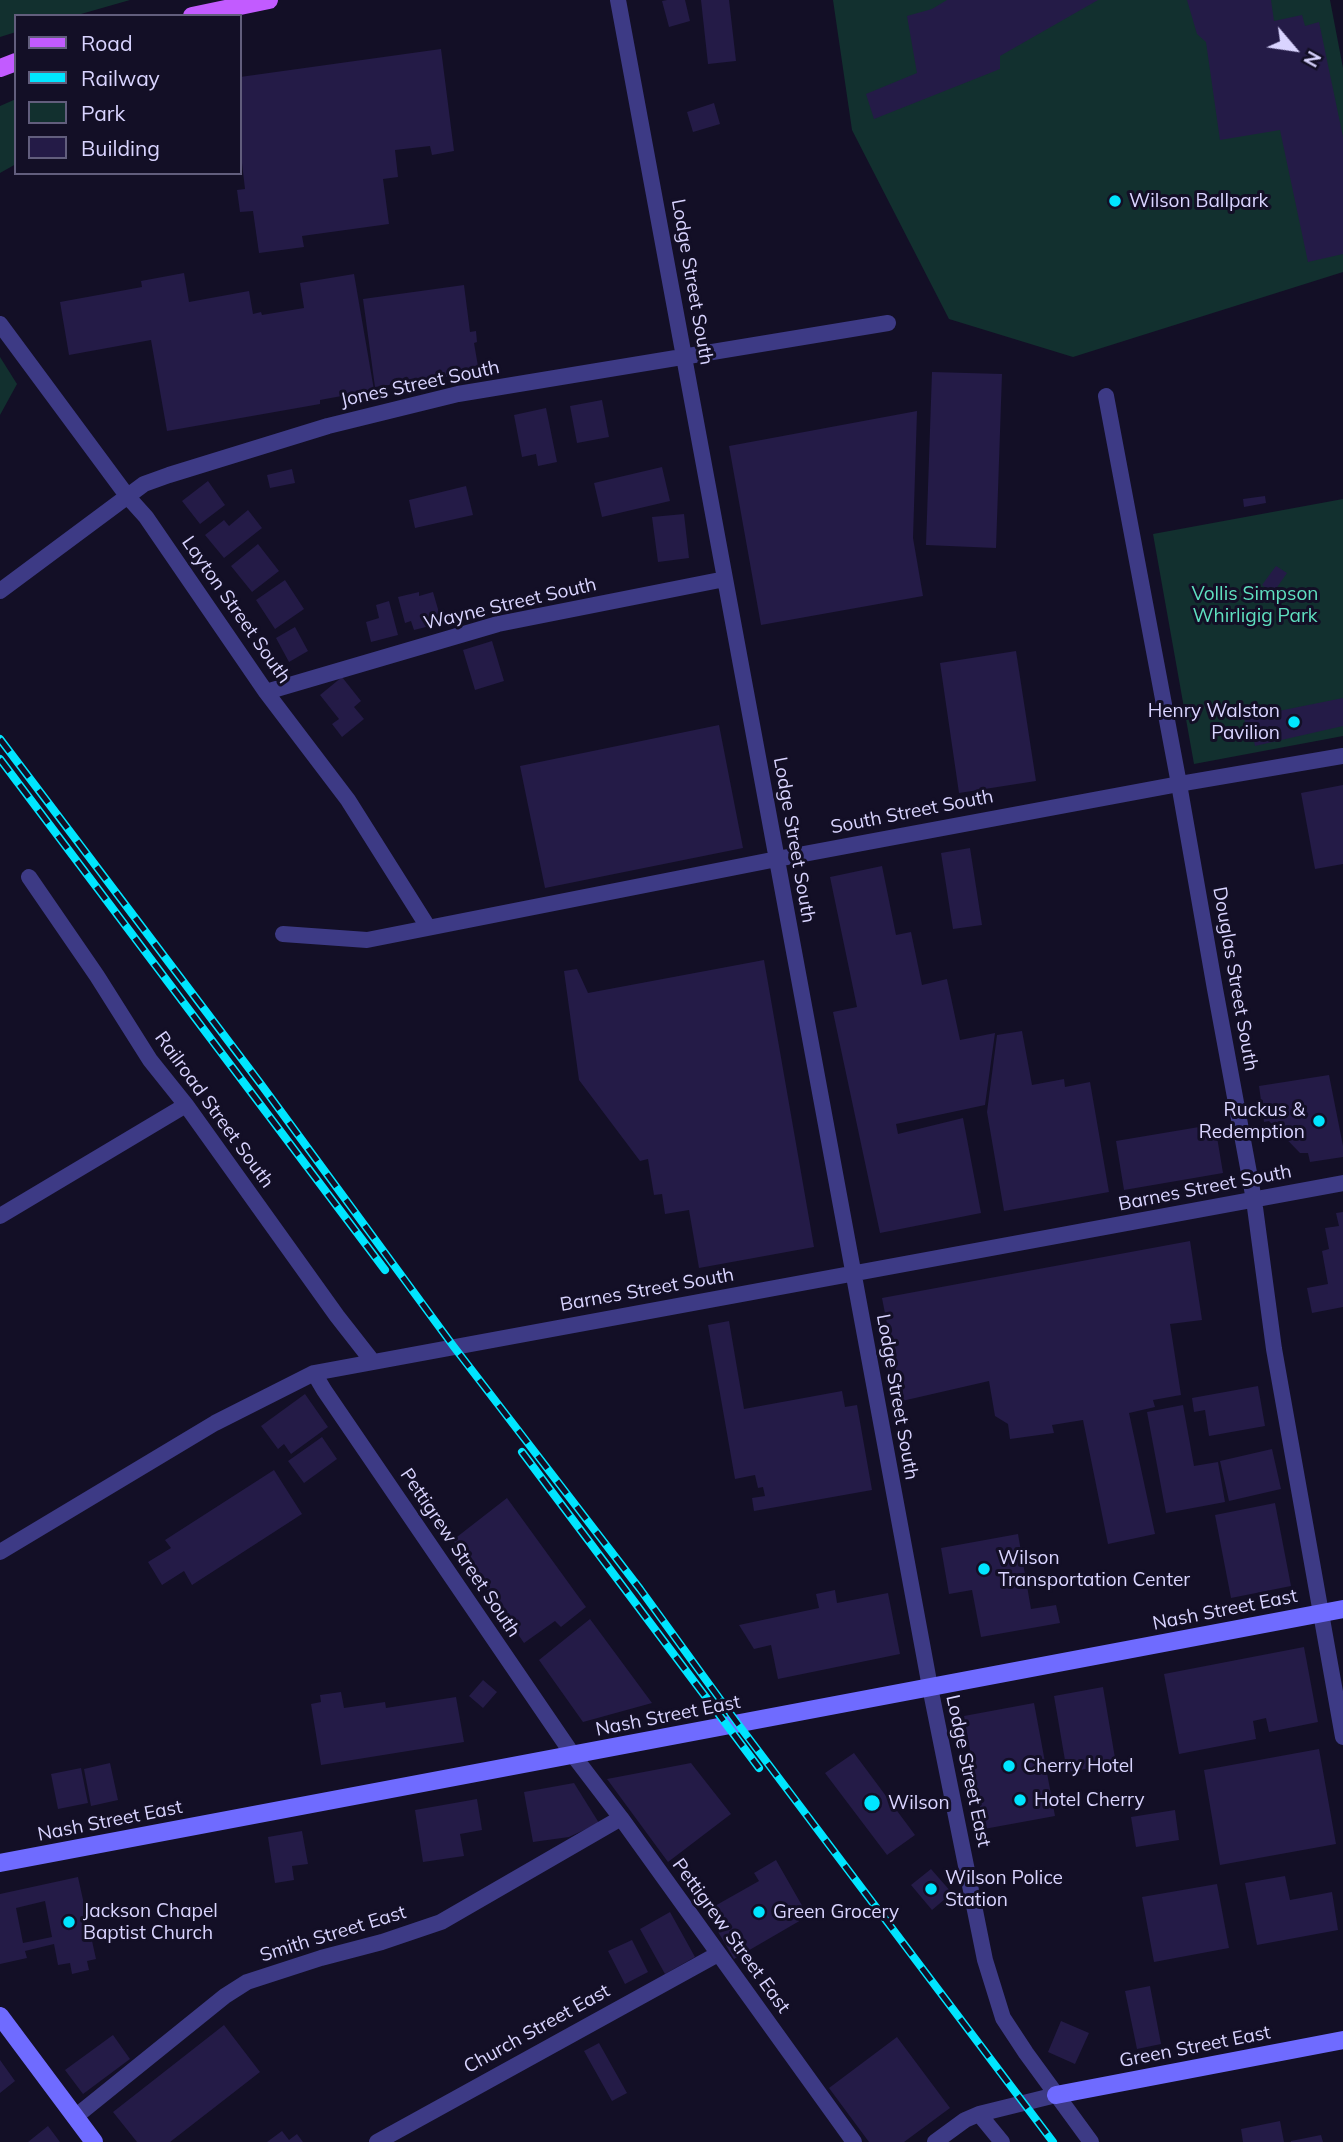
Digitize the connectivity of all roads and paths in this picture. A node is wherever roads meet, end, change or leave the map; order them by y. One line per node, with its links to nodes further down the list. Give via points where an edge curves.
1 (269, 0): 3 (main road)
2 (618, 0): 6 (street, Lodge Street South)
3 (202, 14)
4 (888, 323): 6 (street, Jones Street South)
5 (0, 324): 8 (street, Layton Street South)
6 (684, 356): 8 (street, Jones Street South, via 458,394 328,426 169,475 144,484); 9 (street, Lodge Street South)
7 (1106, 396): 13 (street, Douglas Street South)
8 (128, 497): 10 (street, Jones Street South); 11 (street, Layton Street South)
9 (725, 579): 11 (street, Wayne Street South, via 498,624); 14 (street, Lodge Street South)
10 (0, 591)
11 (266, 692): 16 (street, Layton Street South, via 348,800)
12 (1343, 756): 13 (street, South Street South)
13 (1179, 784): 14 (street, South Street South); 20 (street, Douglas Street South)
14 (777, 859): 16 (street, South Street South); 22 (street, Lodge Street South)
15 (29, 877): 18 (street, Railroad Street South, via 150,1060)
16 (428, 927): 17 (street, South Street South, via 367,940)
17 (283, 934)
18 (186, 1105): 21 (street); 23 (street, Railroad Street South)
19 (1343, 1183): 20 (street, Barnes Street South)
20 (1254, 1200): 22 (street, Barnes Street South); 27 (street, Douglas Street South, via 1274,1349)
21 (0, 1216)
22 (853, 1273): 23 (street, Barnes Street South); 28 (street, Lodge Street South)
23 (373, 1362): 24 (street, Barnes Street South)
24 (314, 1373): 25 (street, Barnes Street South, via 215,1423); 30 (street, Pettigrew Street South)
25 (0, 1552)
26 (1343, 1609): 27 (main road, Nash Street East)
27 (1322, 1614): 28 (main road, Nash Street East); 29 (street, Douglas Street South)
28 (930, 1687): 30 (main road, Nash Street East); 36 (street, Lodge Street East, via 985,1960 1003,2018)
29 (1343, 1737)
30 (573, 1755): 31 (street, Pettigrew Street East); 32 (main road, Nash Street East)
31 (621, 1818): 33 (street, Pettigrew Street East); 38 (street, Smith Street East, via 441,1922 247,1982)
32 (0, 1863)
33 (718, 1954): 40 (street, Church Street East); 41 (street, Pettigrew Street East)
34 (0, 2016): 38 (main road)
35 (1343, 2040): 36 (main road, Green Street East)
36 (1056, 2095): 37 (street); 44 (street, Lodge Street East)
37 (979, 2114): 42 (street); 43 (street)
38 (75, 2117): 39 (main road)
39 (94, 2142)
40 (377, 2142)
41 (854, 2142)
42 (935, 2142)
43 (1002, 2142)
44 (1091, 2142)

